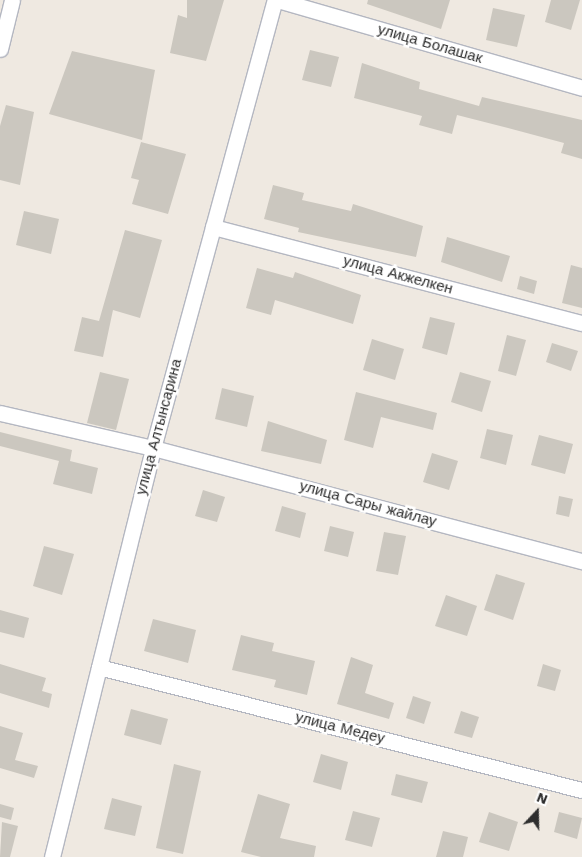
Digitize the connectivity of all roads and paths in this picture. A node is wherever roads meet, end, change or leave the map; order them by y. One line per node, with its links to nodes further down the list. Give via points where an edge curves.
1 (12, 0): 3 (street)
2 (276, 0): 4 (street, улица Болашак); 5 (street, улица Алтынсарина)
3 (0, 49)
4 (582, 88)
5 (213, 227): 6 (street, улица Акжелкен); 8 (street, улица Алтынсарина)
6 (582, 323)
7 (0, 413): 8 (street, улица Сары жайлау)
8 (153, 448): 9 (street, улица Сары жайлау); 10 (street, улица Алтынсарина)
9 (582, 561)
10 (98, 667): 11 (street, улица Медеу); 12 (street, улица Алтынсарина)
11 (582, 790)
12 (52, 857)

